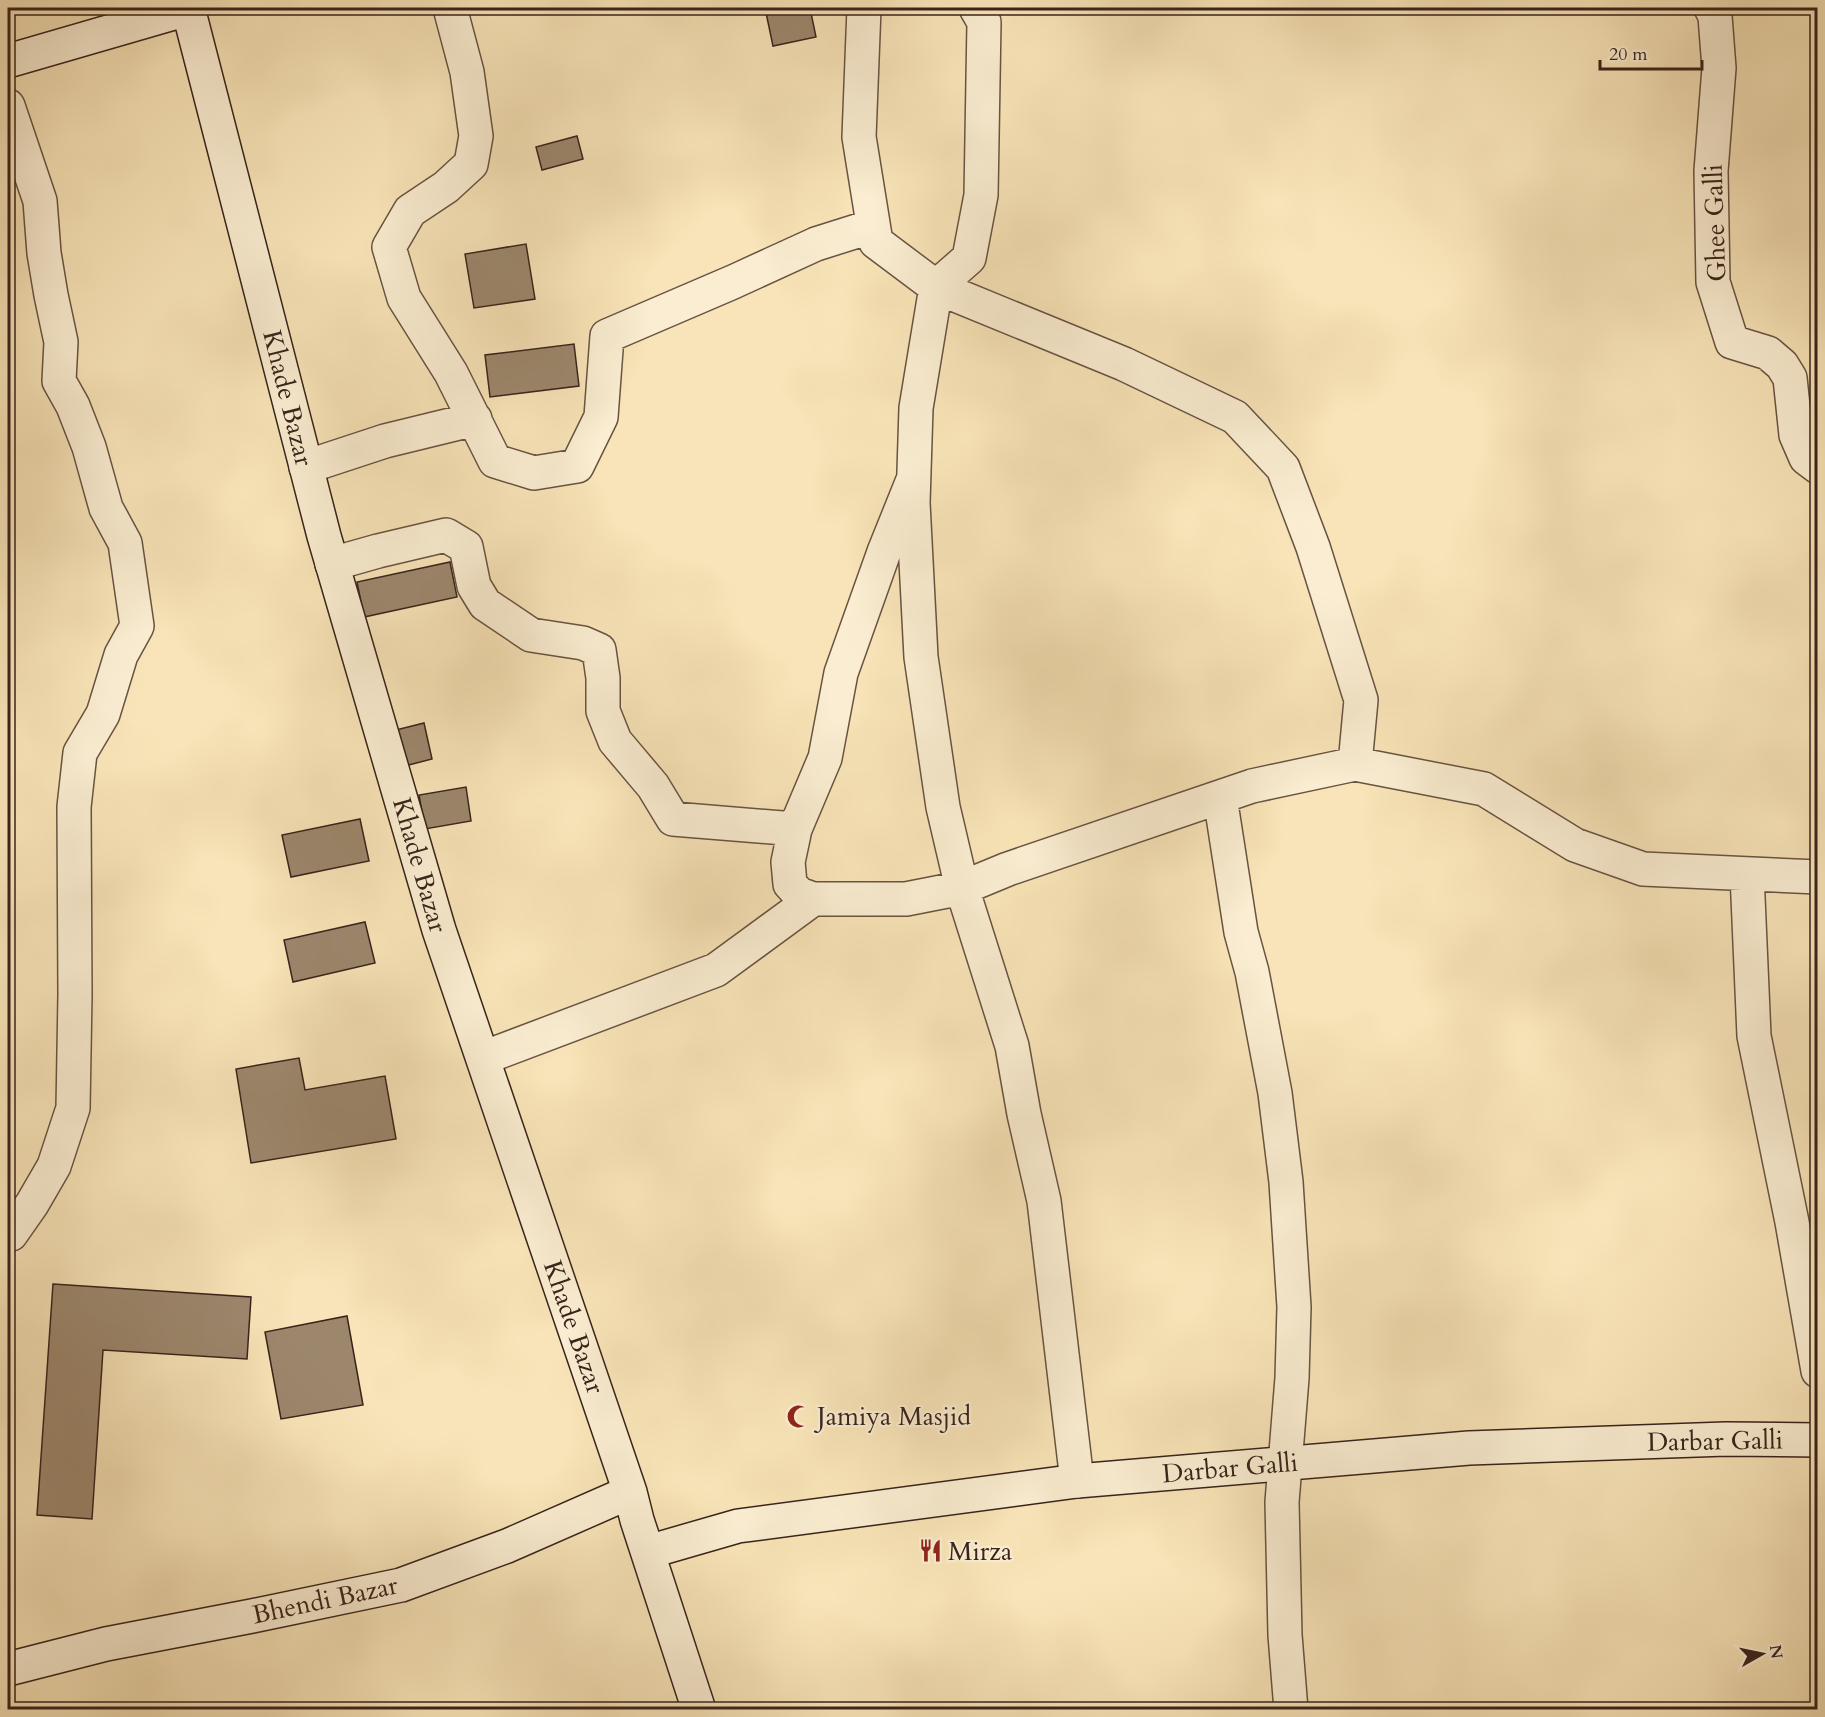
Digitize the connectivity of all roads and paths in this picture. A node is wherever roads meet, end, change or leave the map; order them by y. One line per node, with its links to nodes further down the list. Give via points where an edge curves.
1 (189, 8): 6 (street); 11 (street, Khade Bazar)
2 (450, 8): 10 (street, via 467,72 476,136 471,164 410,211 389,247 404,298 452,373)
3 (864, 8): 8 (street, via 859,137)
4 (976, 8): 9 (street, via 984,22 981,195 969,258)
5 (1711, 8): 12 (street, Ghee Galli, via 1719,68 1712,171 1713,282 1732,342 1768,353 1790,378 1796,435 1806,458)
6 (8, 61)
7 (8, 106): 23 (street, via 40,201 44,253 61,342 58,381 73,406 106,508 125,543 137,626 121,655 103,714 80,753 74,807 73,1108 54,1166)
8 (873, 226): 9 (street, via 876,242); 10 (street, via 816,244 607,336 600,417 577,466 534,473 495,461)
9 (936, 287): 13 (street, via 916,408); 15 (street, via 1124,364 1235,417 1283,468 1361,700)
10 (475, 419): 11 (street, via 385,441)
11 (306, 467): 14 (street, Khade Bazar)
12 (1818, 467)
13 (913, 480): 17 (street, via 841,673 825,758); 20 (street, via 921,657 943,807)
14 (332, 564): 17 (street, via 446,536 466,547 474,586 485,604 531,635 583,643 599,650 603,711 615,741 653,786 673,819); 22 (street, Khade Bazar, via 439,930)
15 (1355, 764): 16 (street, via 1252,786); 18 (street, via 1484,789 1575,845 1643,869)
16 (1220, 797): 20 (street); 26 (street, via 1241,932 1275,1093 1286,1182 1294,1307)
17 (795, 829): 21 (street, via 788,862 790,884 799,894)
18 (1747, 874): 19 (street); 24 (street, via 1755,1036)
19 (1818, 877)
20 (962, 888): 21 (street, via 906,898); 27 (street, via 1012,1046 1044,1201)
21 (813, 899): 22 (street, via 716,970)
22 (483, 1058): 28 (street, Khade Bazar)
23 (8, 1235)
24 (1818, 1371)
25 (1818, 1440): 26 (street, Darbar Galli, via 1726,1438 1469,1448)
26 (1286, 1462): 27 (street, Darbar Galli); 32 (street, via 1283,1571)
27 (1077, 1481): 29 (street, Darbar Galli, via 738,1526)
28 (630, 1492): 29 (street, Khade Bazar); 30 (street, Bhendi Bazar, via 507,1546 401,1585 106,1644)
29 (648, 1552): 31 (street, Khade Bazar)
30 (8, 1669)
31 (699, 1710)
32 (1291, 1710)

